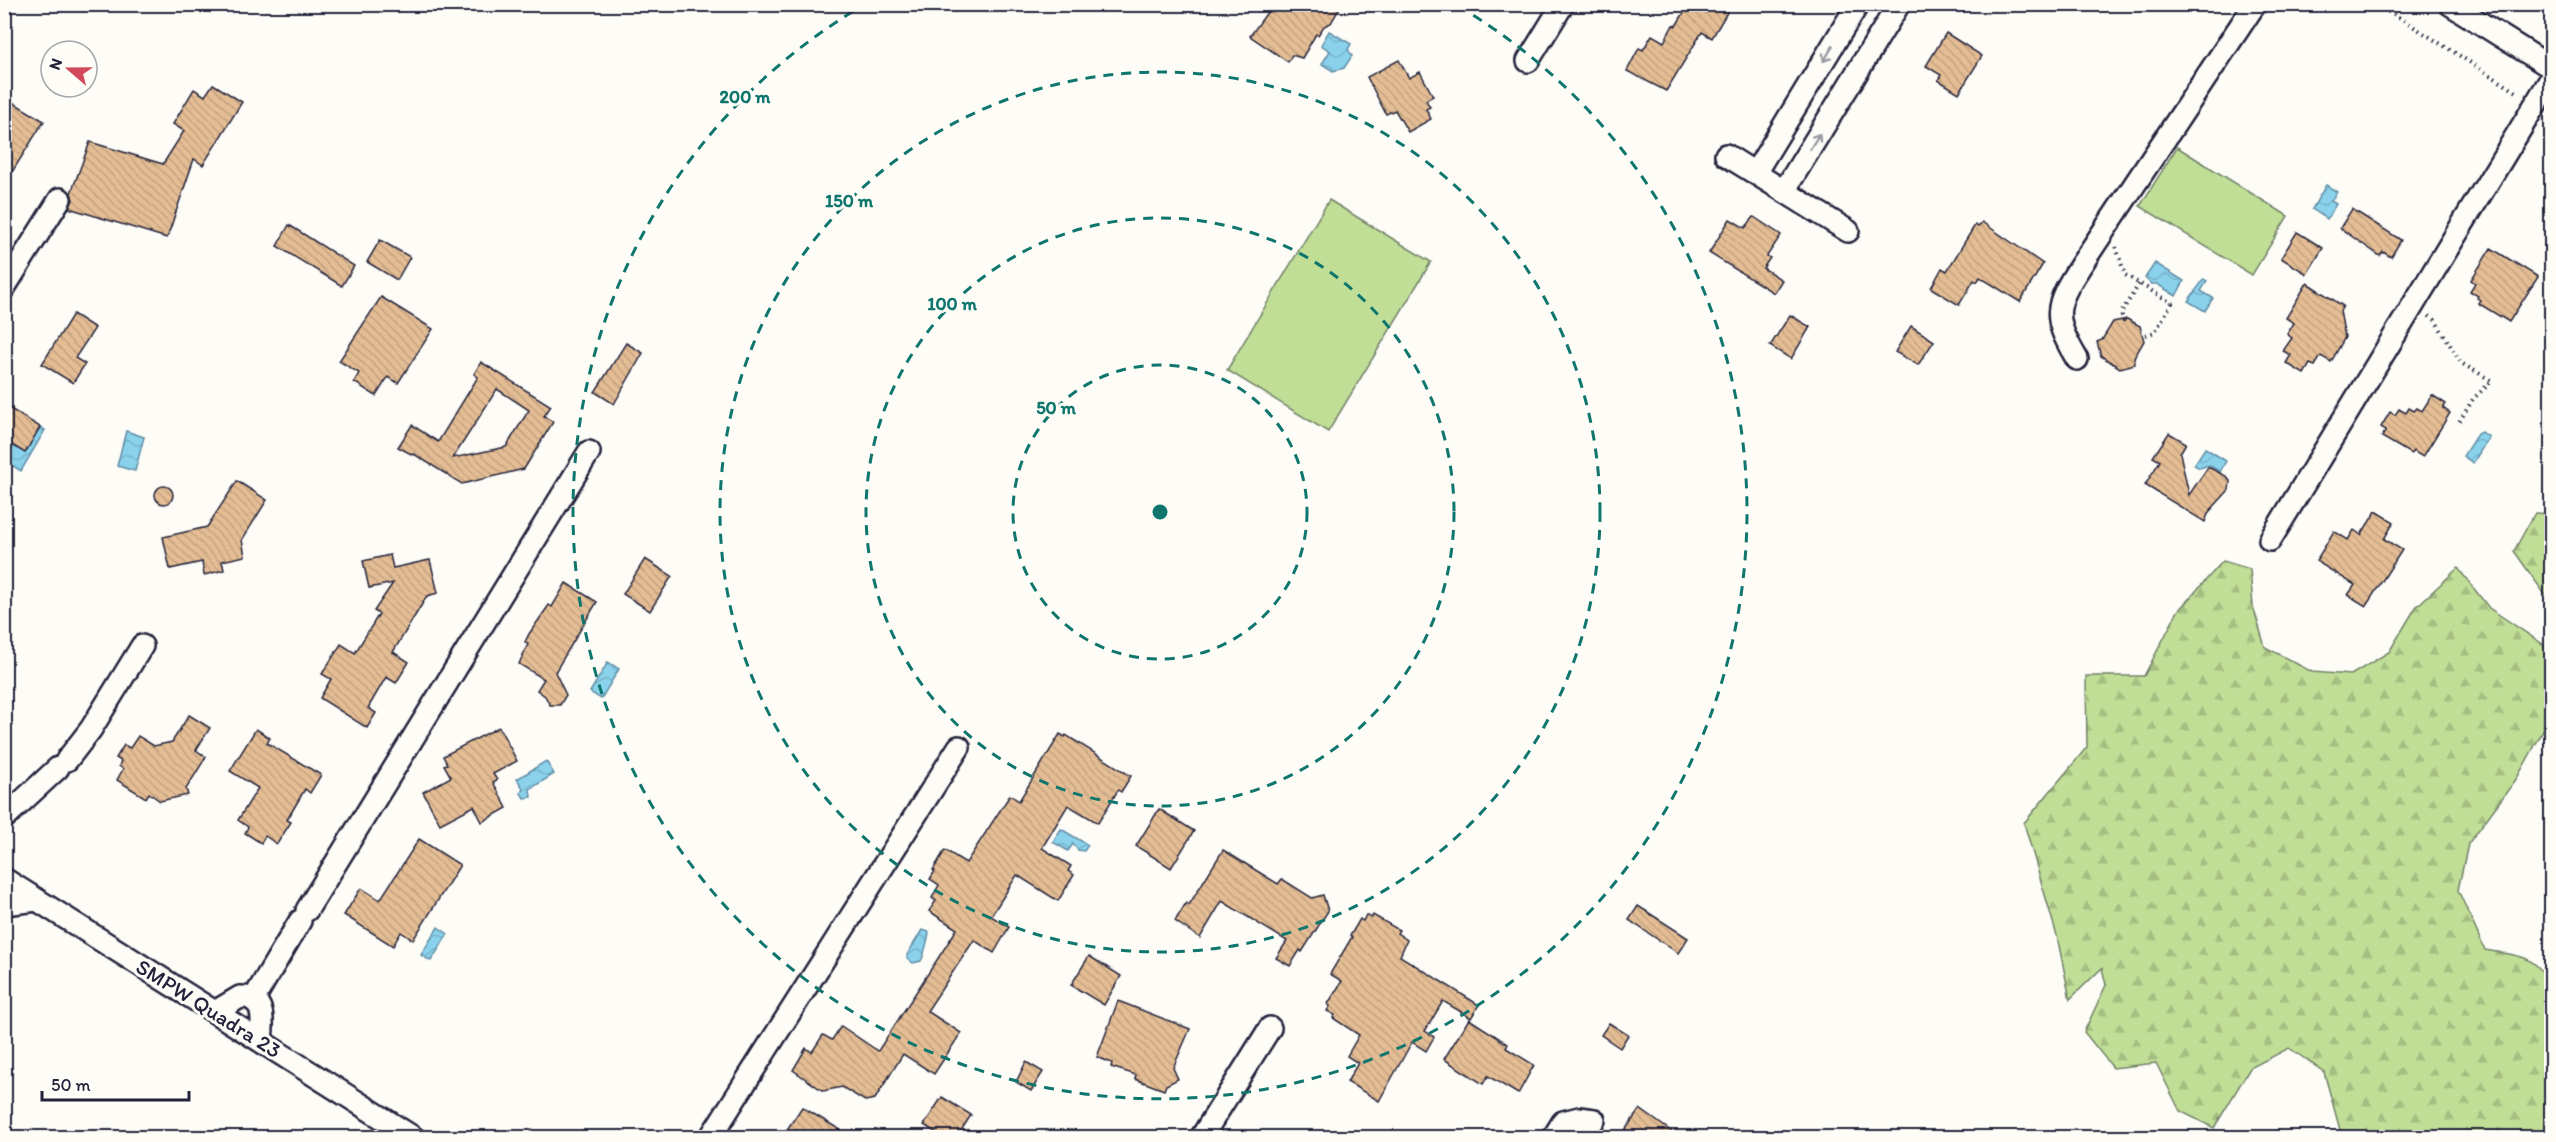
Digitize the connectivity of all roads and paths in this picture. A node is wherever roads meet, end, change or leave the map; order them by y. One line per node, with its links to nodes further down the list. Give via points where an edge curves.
1 (1563, 4): 8 (street)
2 (1858, 4): 13 (street, one-way to 13)
3 (1869, 4): 7 (street)
4 (2255, 4): 16 (street)
5 (2365, 4): 11 (path, via 2392,13 2524,96)
6 (2450, 4): 9 (street)
7 (1895, 12): 14 (street, one-way to 7)
8 (1528, 61)
9 (2552, 68)
10 (2552, 77): 11 (street)
11 (2534, 107): 20 (street)
12 (1726, 155): 13 (street)
13 (1755, 173): 14 (street)
14 (1784, 191): 17 (street)
15 (60, 199): 19 (street)
16 (2108, 224): 18 (path, via 2125,275); 23 (street, via 2062,298 2059,319)
17 (1848, 231)
18 (2139, 284): 21 (path, via 2121,313); 22 (path, via 2172,303 2156,332)
19 (4, 288)
20 (2413, 305): 24 (path, via 2435,320 2461,363 2492,381 2487,382); 26 (street)
21 (2124, 322)
22 (2146, 335)
23 (2077, 359)
24 (2458, 422)
25 (589, 452): 33 (street)
26 (2270, 540)
27 (142, 646): 29 (street, via 91,729 62,764)
28 (959, 747): 39 (street)
29 (4, 818)
30 (4, 879): 31 (street, SMPW Quadra 23)
31 (37, 900): 32 (street); 34 (street, SMPW Quadra 23)
32 (4, 904)
33 (253, 1000): 34 (street, via 240,997); 36 (street, via 262,1015)
34 (215, 1012): 36 (street, SMPW Quadra 23)
35 (1270, 1028): 40 (street)
36 (261, 1041): 38 (street, SMPW Quadra 23)
37 (1594, 1120): 41 (street, via 1563,1122)
38 (414, 1137)
39 (710, 1137)
40 (1201, 1137)
41 (1553, 1137)

